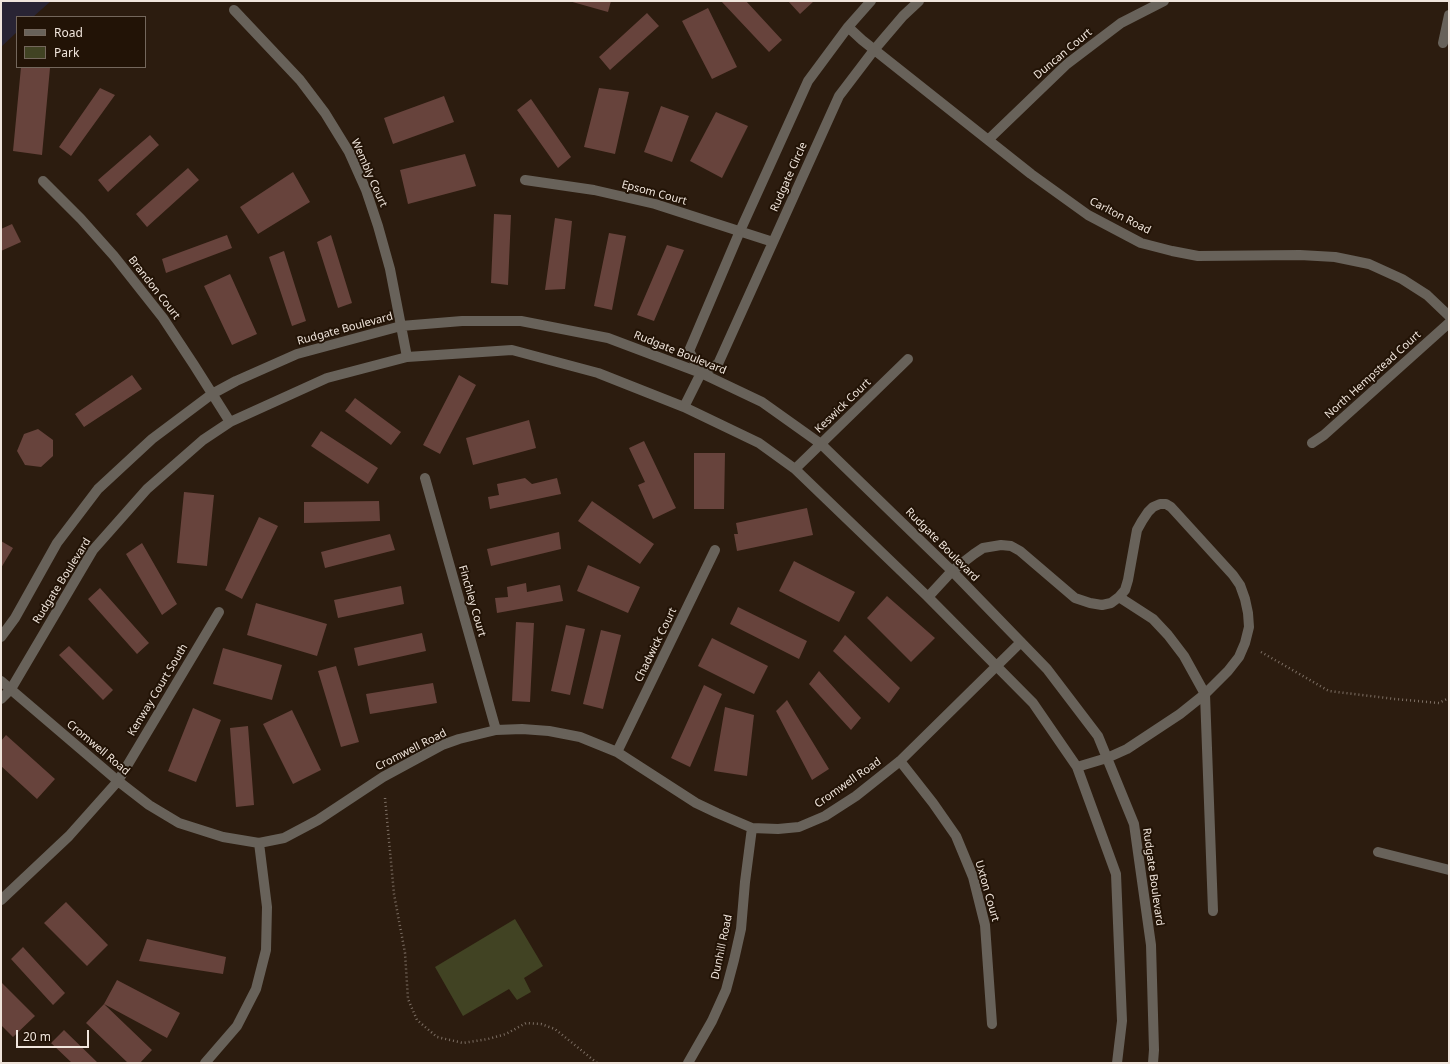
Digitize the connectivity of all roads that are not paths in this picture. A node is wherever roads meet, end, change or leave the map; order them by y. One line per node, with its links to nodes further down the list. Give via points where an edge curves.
1 (871, 1): 6 (street, Rudgate Circle)
2 (919, 1): 8 (street, Rudgate Circle)
3 (1164, 1): 9 (street, Duncan Court, via 1121,23 1067,64)
4 (234, 10): 16 (street, Wembly Court, via 300,80 325,113 349,152 378,226 390,269)
5 (1449, 15): 7 (street)
6 (848, 27): 8 (street, Carlton Road); 12 (street, Rudgate Circle, via 808,81)
7 (1443, 43)
8 (874, 50): 9 (street, Carlton Road); 13 (street, Rudgate Circle, via 839,96)
9 (988, 140): 14 (street, Carlton Road, via 1088,215 1141,243 1198,256 1335,256 1369,264 1402,279 1427,295)
10 (525, 180): 12 (street, Epsom Court, via 594,190 655,204)
11 (43, 181): 20 (street, Brandon Court, via 114,256 162,318)
12 (740, 231): 13 (street, Epsom Court); 19 (street, Rudgate Circle, via 689,351)
13 (773, 242): 19 (street, Rudgate Circle, via 718,364)
14 (1449, 316)
15 (1449, 323): 23 (street, North Hempstead Court)
16 (401, 326): 17 (street, Wembly Court); 19 (street, Rudgate Boulevard, via 462,321 521,321 608,338); 20 (street, Rudgate Boulevard, via 297,354)
17 (407, 358): 21 (street, Rudgate Boulevard, via 512,350 598,373); 22 (street, Rudgate Boulevard, via 327,378)
18 (908, 360): 24 (street, Keswick Court)
19 (701, 372): 21 (street); 24 (street, Rudgate Boulevard, via 762,402)
20 (212, 394): 22 (street, Brandon Court); 32 (street, Rudgate Boulevard, via 152,439 98,489 57,544)
21 (684, 407): 25 (street, Rudgate Boulevard, via 759,442)
22 (230, 422): 36 (street, Rudgate Boulevard, via 203,440 147,489 93,550)
23 (1312, 443)
24 (821, 444): 25 (street, Keswick Court); 28 (street, Rudgate Boulevard)
25 (796, 468): 29 (street, Rudgate Boulevard)
26 (425, 478): 39 (street, Finchley Court)
27 (715, 550): 40 (street, Chadwick Court)
28 (952, 571): 29 (street); 30 (street, via 982,548 1010,546 1028,557 1075,598 1102,605 1111,603); 33 (street, Rudgate Boulevard)
29 (928, 597): 34 (street, Rudgate Boulevard)
30 (1119, 597): 37 (street, via 1153,619 1168,635 1184,656); 37 (street, via 1125,590 1128,580 1137,530 1142,520 1153,507 1160,504 1171,506 1233,575 1240,585 1248,613 1249,627 1239,657)
31 (219, 612): 44 (street, Kenway Court South)
32 (1, 638)
33 (1021, 642): 34 (street, Cromwell Road); 41 (street, Rudgate Boulevard, via 1047,670 1098,736)
34 (997, 666): 42 (street, Cromwell Road); 43 (street, Rudgate Boulevard, via 1033,703)
35 (1, 681): 36 (street, Cromwell Road)
36 (11, 689): 38 (street, Rudgate Boulevard); 44 (street, Cromwell Road)
37 (1205, 694): 41 (street, via 1127,749); 50 (street)
38 (1, 699)
39 (496, 730): 40 (street, Cromwell Road, via 549,731 580,737); 46 (street, Cromwell Road, via 442,746 383,777 318,820 284,838)
40 (617, 752): 45 (street, Cromwell Road, via 696,803)
41 (1107, 758): 43 (street); 55 (street, Rudgate Boulevard, via 1134,824 1151,945)
42 (900, 761): 45 (street, Cromwell Road, via 856,796 825,816 799,827); 51 (street, Uxton Court, via 956,836 973,877 985,925)
43 (1077, 767): 54 (street, Rudgate Boulevard, via 1116,874 1122,1021)
44 (118, 781): 46 (street, Cromwell Road, via 179,824 223,837); 49 (street, Kenway Court South, via 69,836)
45 (752, 828): 53 (street, Dunhill Road, via 741,929 726,990)
46 (259, 843): 52 (street, via 267,907 266,950 258,983 237,1026)
47 (1378, 852): 48 (street)
48 (1449, 870)
49 (1, 900)
50 (1213, 911)
51 (992, 1024)
52 (205, 1063)
53 (688, 1063)
54 (1117, 1063)
55 (1153, 1063)

